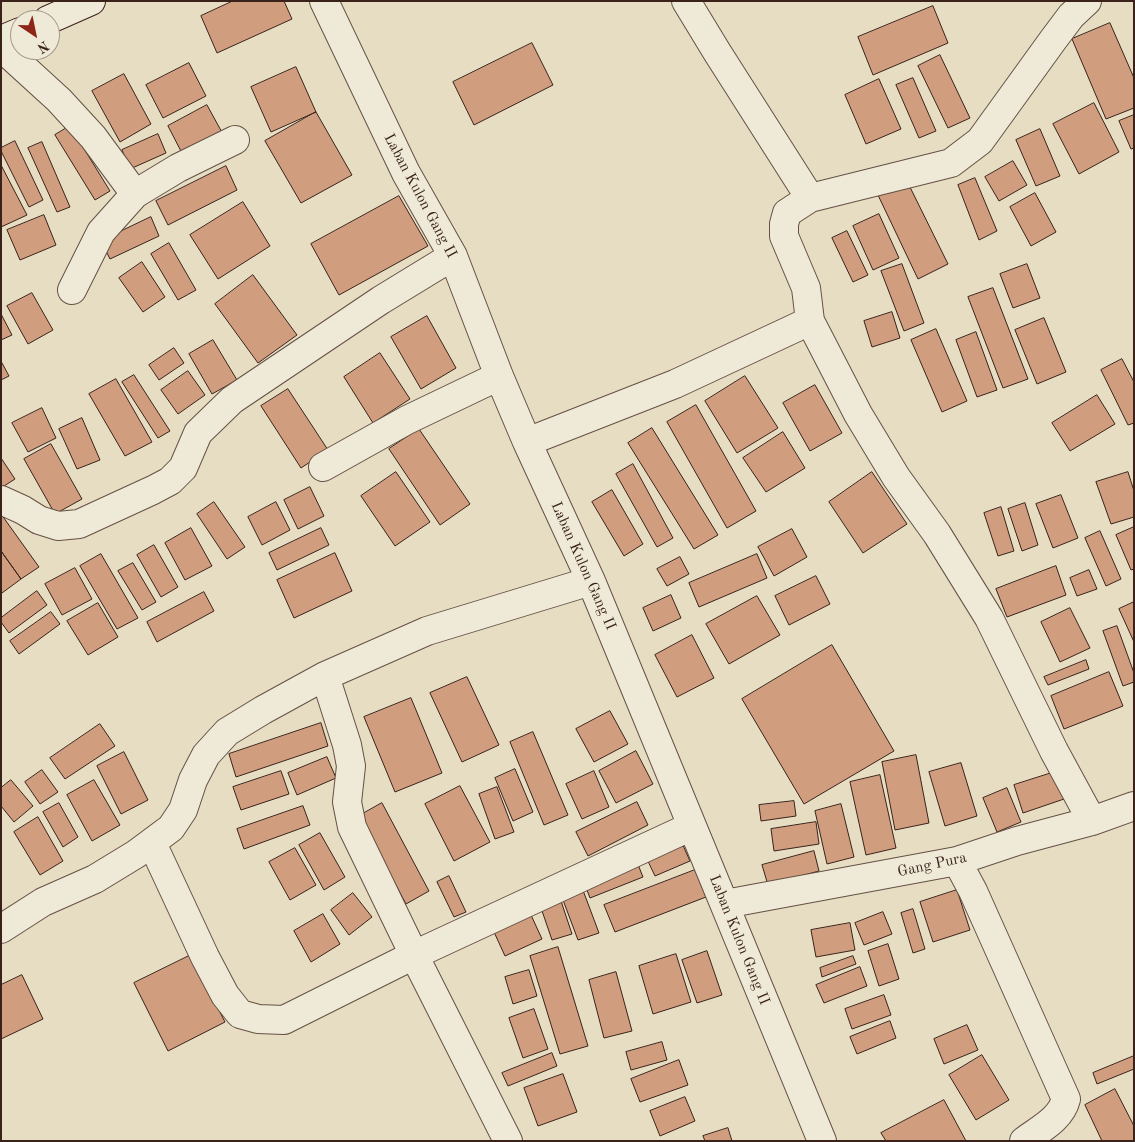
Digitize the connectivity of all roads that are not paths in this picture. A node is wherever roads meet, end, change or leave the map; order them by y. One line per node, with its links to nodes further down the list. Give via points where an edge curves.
1 (91, 1): 5 (street)
2 (324, 1): 10 (street, Laban Kulon Gang II, via 406,174)
3 (686, 1): 9 (street)
4 (1087, 1): 9 (street, via 1071,16 980,141 951,163)
5 (60, 15)
6 (1, 47): 8 (street, via 59,100 93,137)
7 (235, 140): 8 (street)
8 (135, 194): 11 (street, via 101,232)
9 (810, 198): 12 (street, via 787,213 784,224 784,236 806,288)
10 (453, 256): 13 (street, Laban Kulon Gang II); 16 (street, via 232,400 198,433 184,468 154,490 78,524 58,526)
11 (72, 290)
12 (810, 321): 14 (street, via 675,384); 20 (street, via 858,414 989,618)
13 (498, 376): 14 (street, Laban Kulon Gang II); 15 (street, via 407,420)
14 (527, 442): 17 (street, Laban Kulon Gang II)
15 (323, 467)
16 (1, 500)
17 (591, 581): 18 (street, via 427,631); 21 (street, Laban Kulon Gang II)
18 (325, 676): 22 (street, via 227,732 206,755 183,810 171,828); 26 (street, via 351,766 347,802 352,827)
19 (1134, 806): 20 (street, Gang Pura)
20 (1092, 821): 23 (street, Gang Pura)
21 (692, 826): 24 (street, Laban Kulon Gang II); 26 (street)
22 (152, 843): 25 (street, via 95,879 43,902); 26 (street, via 209,964 225,995 240,1014 258,1019 284,1020)
23 (957, 861): 24 (street, Gang Pura); 29 (street, via 1066,1099 1057,1116)
24 (725, 904): 28 (street, Laban Kulon Gang II)
25 (1, 930)
26 (414, 955): 27 (street)
27 (508, 1141)
28 (822, 1141)
29 (1024, 1141)

